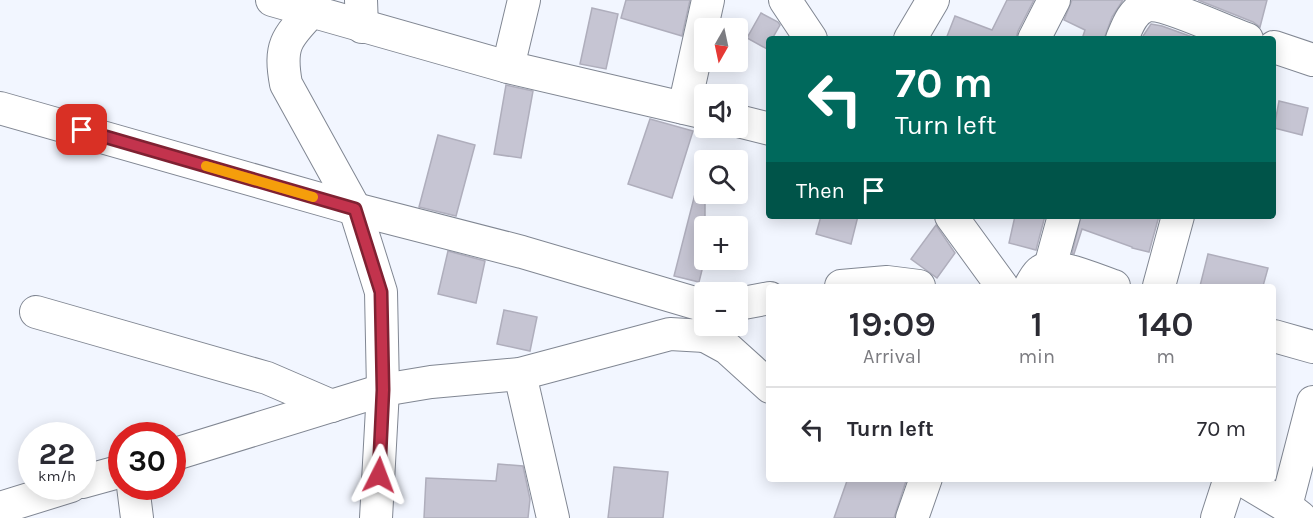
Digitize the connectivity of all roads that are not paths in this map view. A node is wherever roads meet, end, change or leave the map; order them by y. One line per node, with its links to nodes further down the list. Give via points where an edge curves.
1 (272, 0): 7 (street)
2 (524, 0): 15 (street)
3 (708, 0): 16 (street)
4 (933, 0): 9 (street)
5 (1054, 0): 10 (street)
6 (1164, 3): 11 (street, via 1145,6 1130,19); 12 (street)
7 (311, 12): 8 (street); 21 (street, via 291,32 284,48 286,84)
8 (362, 14): 15 (street)
9 (912, 36)
10 (1036, 36)
11 (1123, 36)
12 (1233, 36)
13 (1276, 48): 14 (street)
14 (1313, 60)
15 (508, 67): 18 (street)
16 (698, 84)
17 (0, 108): 21 (street)
18 (694, 110)
19 (748, 124): 20 (street)
20 (766, 128)
21 (355, 209): 34 (street, via 522,252); 41 (street, via 381,292)
22 (953, 219): 28 (street)
23 (1063, 219): 25 (street)
24 (1177, 219): 30 (street)
25 (1040, 277): 29 (street, via 1063,270)
26 (864, 284): 27 (street)
27 (903, 284)
28 (999, 284)
29 (1108, 284)
30 (1160, 284)
31 (766, 299): 32 (street)
32 (748, 302)
33 (36, 312): 43 (street, via 267,378)
34 (694, 318)
35 (694, 327): 39 (street)
36 (717, 336): 40 (street)
37 (1276, 337): 38 (street)
38 (1313, 347)
39 (520, 374): 41 (street); 52 (street)
40 (766, 383)
41 (383, 390): 43 (street); 51 (street)
42 (1313, 402): 49 (street)
43 (332, 406): 44 (street)
44 (186, 451)
45 (925, 482): 53 (street)
46 (1229, 482): 54 (street)
47 (1245, 482): 49 (street)
48 (134, 500): 50 (street)
49 (1293, 512)
50 (136, 518)
51 (376, 518)
52 (553, 518)
53 (912, 518)
54 (1217, 518)

